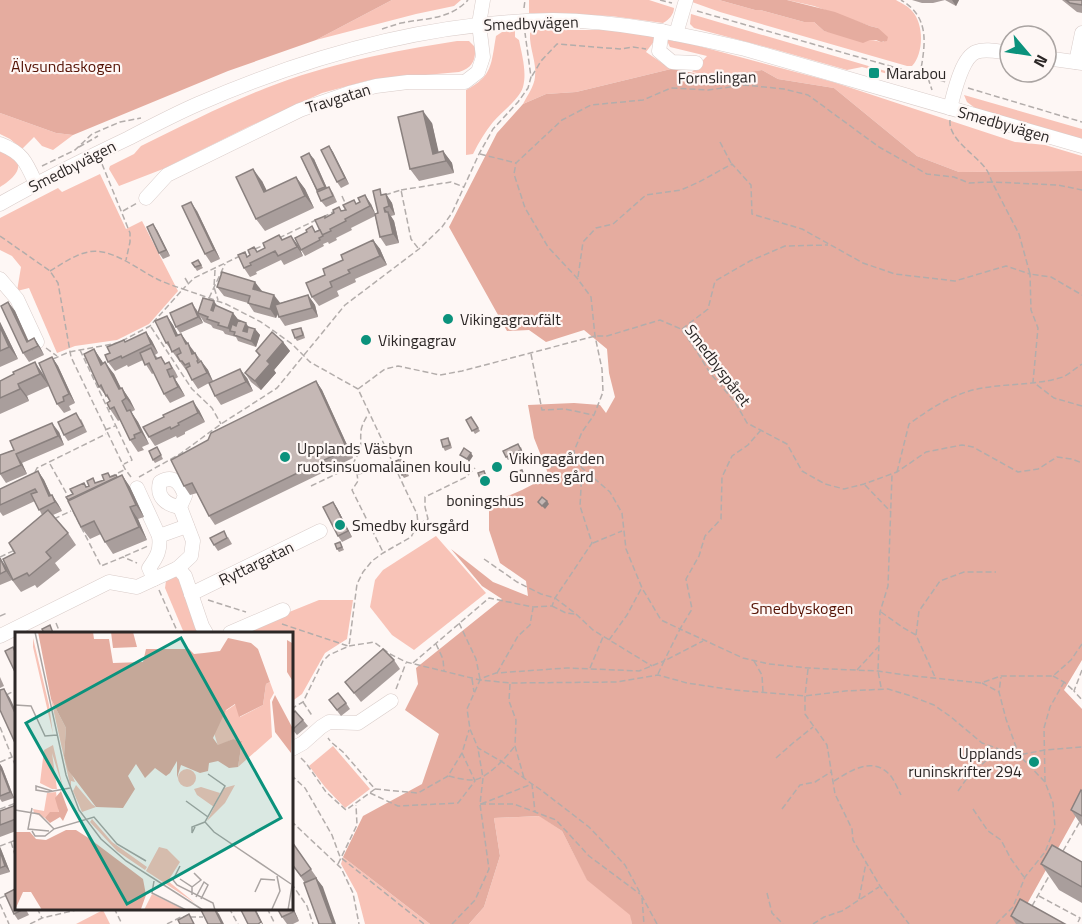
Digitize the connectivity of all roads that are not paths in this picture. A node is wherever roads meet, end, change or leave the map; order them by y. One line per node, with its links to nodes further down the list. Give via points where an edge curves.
1 (483, 0): 3 (street, Travgatan)
2 (678, 2): 6 (street)
3 (479, 24): 4 (street, Smedbyvägen, via 610,22); 14 (street, Smedbyvägen, via 366,46 292,68 198,104); 15 (street, Travgatan, via 483,57 478,72 465,82 376,86 300,110 167,175)
4 (662, 31): 6 (street, Smedbyvägen); 10 (street, via 659,51 672,62)
5 (1082, 33): 9 (street)
6 (676, 34): 11 (street, Smedbyvägen, via 745,49)
7 (998, 52): 11 (street, via 975,52 968,58)
8 (1058, 59): 9 (street)
9 (1079, 62)
10 (696, 63)
11 (950, 112): 13 (street, Smedbyvägen)
12 (0, 144): 14 (street, via 23,158)
13 (1082, 146)
14 (36, 184): 16 (street, Smedbyvägen)
15 (146, 198)
16 (0, 204)
17 (0, 279): 18 (street, via 17,299)
18 (36, 342)
19 (137, 488): 23 (street)
20 (180, 507): 21 (street)
21 (187, 526): 23 (street); 24 (street, via 193,541 191,556)
22 (321, 531): 26 (street, Ryttargatan)
23 (160, 540): 25 (street)
24 (178, 568): 25 (street); 26 (street)
25 (152, 573): 30 (street, via 137,587 109,582)
26 (191, 594): 28 (street)
27 (283, 610): 29 (street)
28 (205, 632)
29 (232, 632)
30 (0, 636)
31 (391, 701): 32 (street, via 358,723 329,722)
32 (292, 748)

